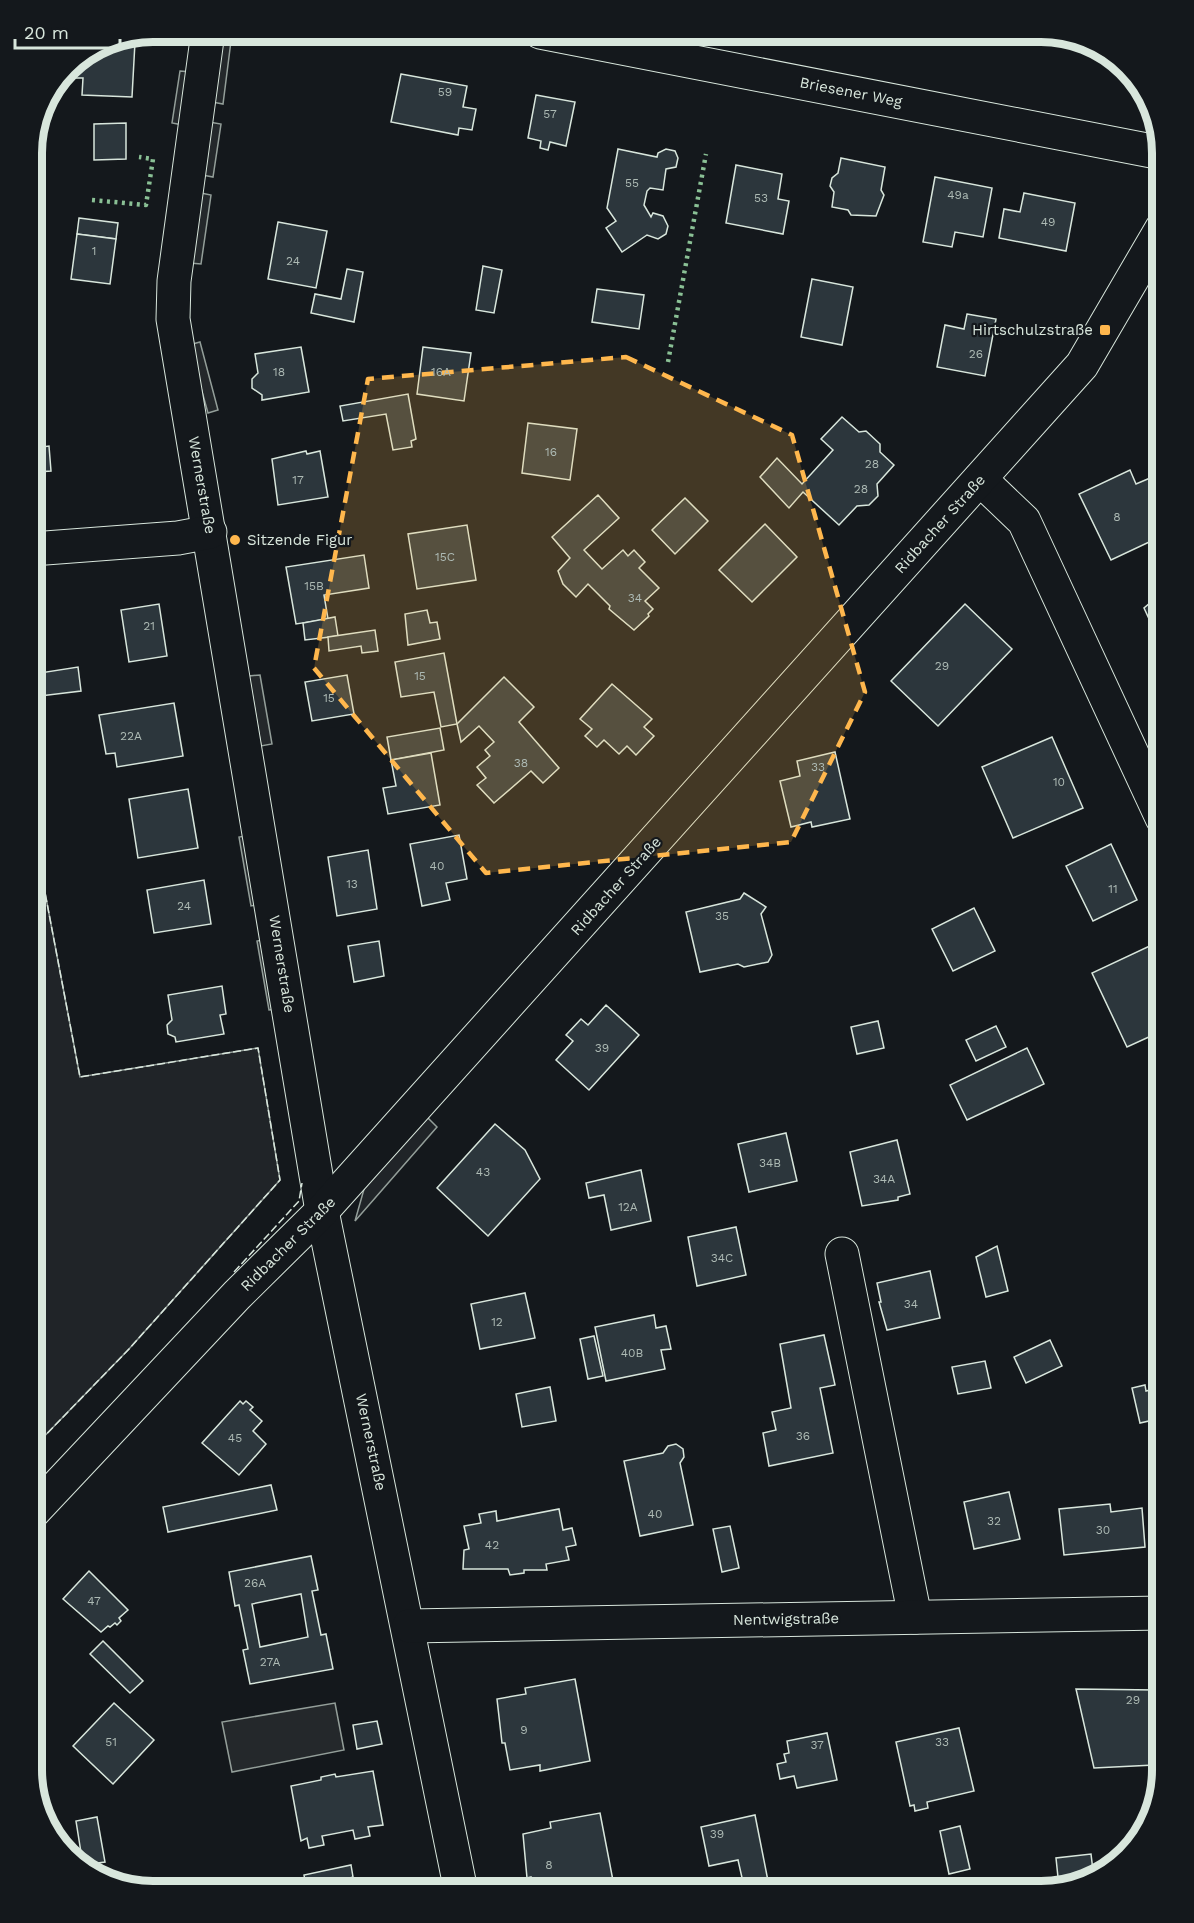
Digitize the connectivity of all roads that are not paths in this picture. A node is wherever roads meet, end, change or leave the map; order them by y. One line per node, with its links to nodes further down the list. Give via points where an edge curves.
1 (207, 42): 6 (street, Wernerstraße, via 174,281 173,319)
2 (591, 42): 3 (street, Briesener Weg)
3 (1152, 151)
4 (1152, 245): 5 (street, Ridbacher Straße, via 1082,365)
5 (980, 479): 8 (street, via 1024,521); 9 (street, Ridbacher Straße)
6 (210, 532): 7 (street); 9 (street, Wernerstraße)
7 (42, 548)
8 (1152, 796)
9 (322, 1211): 11 (street, Ridbacher Straße, via 237,1295); 14 (street, Wernerstraße)
10 (842, 1254): 13 (street)
11 (42, 1502)
12 (1152, 1613): 13 (street, Nentwigstraße)
13 (915, 1617): 14 (street, Nentwigstraße)
14 (409, 1626): 15 (street, Wernerstraße)
15 (459, 1881)

